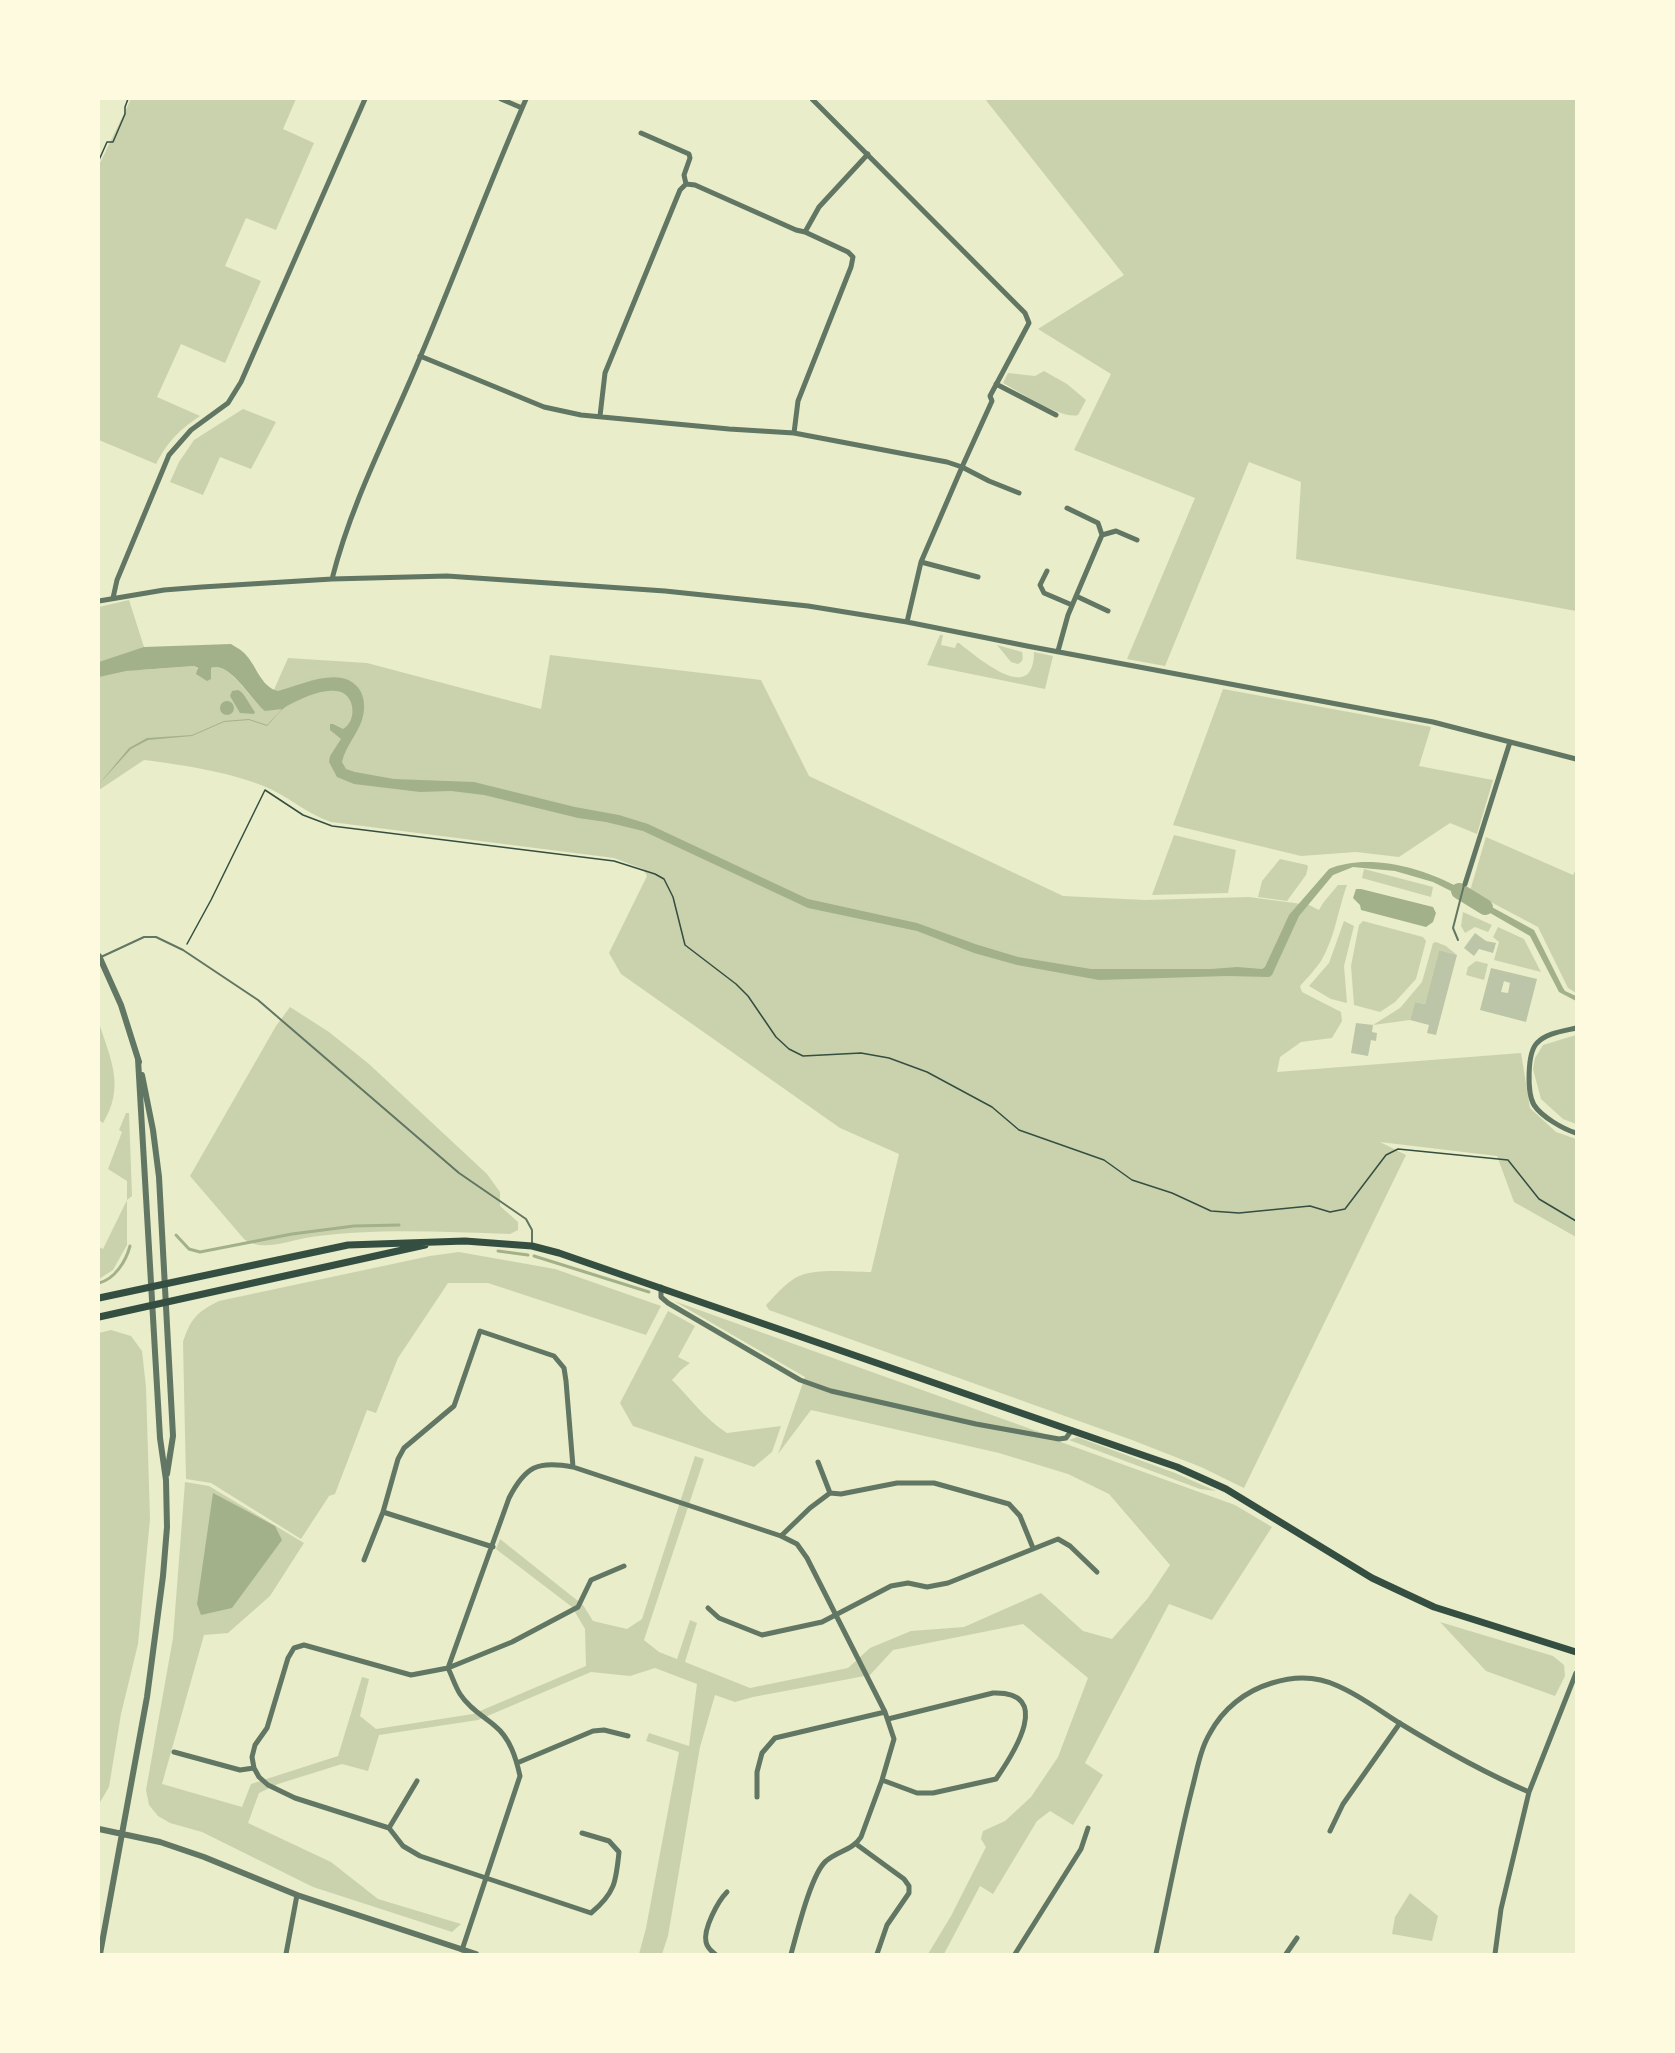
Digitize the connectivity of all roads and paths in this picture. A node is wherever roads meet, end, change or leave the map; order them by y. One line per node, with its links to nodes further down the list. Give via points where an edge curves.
1 (128, 99): 9 (path, via 113,142 106,142)
2 (365, 99): 27 (street, via 242,382 228,403 190,430 169,455)
3 (501, 99): 6 (street)
4 (526, 99): 6 (street)
5 (812, 99): 8 (street)
6 (522, 108): 12 (street)
7 (641, 133): 10 (street, via 689,154)
8 (868, 154): 11 (street, via 819,207); 13 (street, via 1025,313 1029,323)
9 (99, 160)
10 (686, 184): 11 (street); 15 (street, via 680,190 605,373)
11 (805, 232): 16 (street, via 854,257 798,401)
12 (420, 357): 15 (street, via 544,407); 25 (street, via 370,468)
13 (996, 384): 14 (street); 17 (street)
14 (1056, 415)
15 (600, 416): 16 (street)
16 (794, 433): 17 (street)
17 (962, 466): 18 (street); 22 (street)
18 (1019, 493)
19 (1067, 508): 20 (street, via 1098,523)
20 (1102, 535): 21 (street, via 1116,531); 26 (street)
21 (1137, 540)
22 (921, 562): 24 (street); 31 (street)
23 (1047, 571): 29 (street, via 1040,585 1044,593)
24 (978, 577)
25 (332, 579): 27 (street, via 202,587); 31 (street, via 447,576 665,591 808,606)
26 (1076, 596): 29 (street); 30 (street)
27 (113, 598): 28 (street)
28 (99, 602)
29 (1072, 605): 32 (street)
30 (1108, 611)
31 (907, 622): 32 (street)
32 (1058, 651): 33 (street, via 1433,722)
33 (1510, 742): 34 (street); 35 (street)
34 (1576, 759)
35 (1465, 884): 36 (lane, via 1453,928)
36 (1458, 940)
37 (183, 950): 38 (lane, via 156,937 144,937); 42 (path, via 265,790 303,815 332,826 614,861 655,874 664,879 673,897 685,945 736,984 789,1049 803,1056 861,1053 927,1072 992,1107 1019,1130 1104,1160 1132,1180 1211,1211 1239,1213 1310,1206 1330,1212 1345,1209 1386,1155 1398,1149 1508,1160 1539,1199); 44 (lane, via 258,1000 459,1173 526,1219 532,1230)
38 (99, 957): 40 (street, via 121,1005)
39 (1576, 1028): 41 (street, via 1538,1041 1528,1066 1534,1105 1559,1128)
40 (138, 1059): 45 (street, via 157,1165); 46 (street)
41 (1576, 1133)
42 (1576, 1221)
43 (440, 1242): 44 (main road); 45 (main road, via 348,1245); 49 (main road)
44 (532, 1246): 47 (main road)
45 (165, 1284): 46 (main road); 49 (street)
46 (150, 1287): 48 (main road); 50 (street)
47 (661, 1287): 52 (main road); 52 (street, via 661,1297 668,1303 800,1380 831,1391 1059,1439 1066,1438)
48 (99, 1298)
49 (166, 1303): 50 (main road); 55 (street, via 173,1436)
50 (152, 1306): 51 (main road); 55 (street)
51 (99, 1317)
52 (1072, 1430): 66 (main road, via 1177,1467 1226,1490 1372,1578 1454,1616)
53 (818, 1462): 56 (street)
54 (573, 1467): 57 (street, via 564,1368 554,1356 480,1331 454,1406 404,1449); 58 (street); 59 (street, via 542,1466 519,1479 508,1498)
55 (166, 1480): 84 (street, via 167,1527 156,1630)
56 (830, 1493): 58 (street); 60 (street, via 897,1483 934,1483 1009,1504 1020,1516)
57 (383, 1512): 59 (street); 61 (street)
58 (781, 1536): 65 (street, via 797,1544 807,1558)
59 (493, 1547): 67 (street)
60 (1033, 1548): 63 (street, via 1058,1539); 65 (street, via 948,1583 891,1586)
61 (364, 1560)
62 (624, 1566): 67 (street, via 591,1580 578,1607 512,1642)
63 (1097, 1572)
64 (708, 1608): 65 (street, via 719,1618 762,1635 822,1622)
65 (835, 1615): 69 (street)
66 (1576, 1652)
67 (448, 1668): 74 (street, via 460,1694 479,1715 497,1727); 75 (street, via 411,1675 304,1645 294,1647 267,1728 255,1745)
68 (1576, 1673): 78 (street)
69 (885, 1712): 70 (street); 79 (street, via 776,1738 762,1753)
70 (888, 1719): 76 (street, via 894,1739); 76 (street, via 1007,1693 1024,1706 1027,1719 1012,1756 996,1779 933,1793 917,1793)
71 (1400, 1723): 78 (street); 83 (street, via 1343,1804); 99 (street, via 1356,1695 1314,1679 1265,1685 1231,1705 1209,1734 1202,1752)
72 (628, 1736): 74 (street, via 593,1731)
73 (174, 1752): 75 (street, via 240,1770)
74 (517, 1763): 87 (street, via 520,1776)
75 (254, 1768): 80 (street, via 268,1785 295,1798)
76 (882, 1780): 86 (street)
77 (417, 1781): 80 (street)
78 (1529, 1792): 101 (street, via 1501,1909)
79 (757, 1797)
80 (389, 1828): 87 (street, via 403,1846 420,1856)
81 (1088, 1828): 98 (street, via 1081,1849)
82 (99, 1829): 84 (street)
83 (1330, 1831)
84 (122, 1832): 89 (street, via 204,1857); 92 (street)
85 (582, 1833): 87 (street, via 609,1841 619,1852 615,1884 591,1913)
86 (856, 1844): 96 (street, via 826,1861 816,1875); 97 (street, via 904,1878 909,1886 909,1893 887,1925)
87 (485, 1880): 91 (street)
88 (727, 1892): 95 (street, via 718,1901 706,1934 708,1949)
89 (297, 1895): 91 (street); 93 (street)
90 (1297, 1938): 100 (street)
91 (462, 1950): 94 (street)
92 (100, 1954)
93 (286, 1954)
94 (476, 1954)
95 (715, 1954)
96 (790, 1954)
97 (877, 1954)
98 (1015, 1954)
99 (1156, 1954)
100 (1286, 1954)
101 (1495, 1954)

